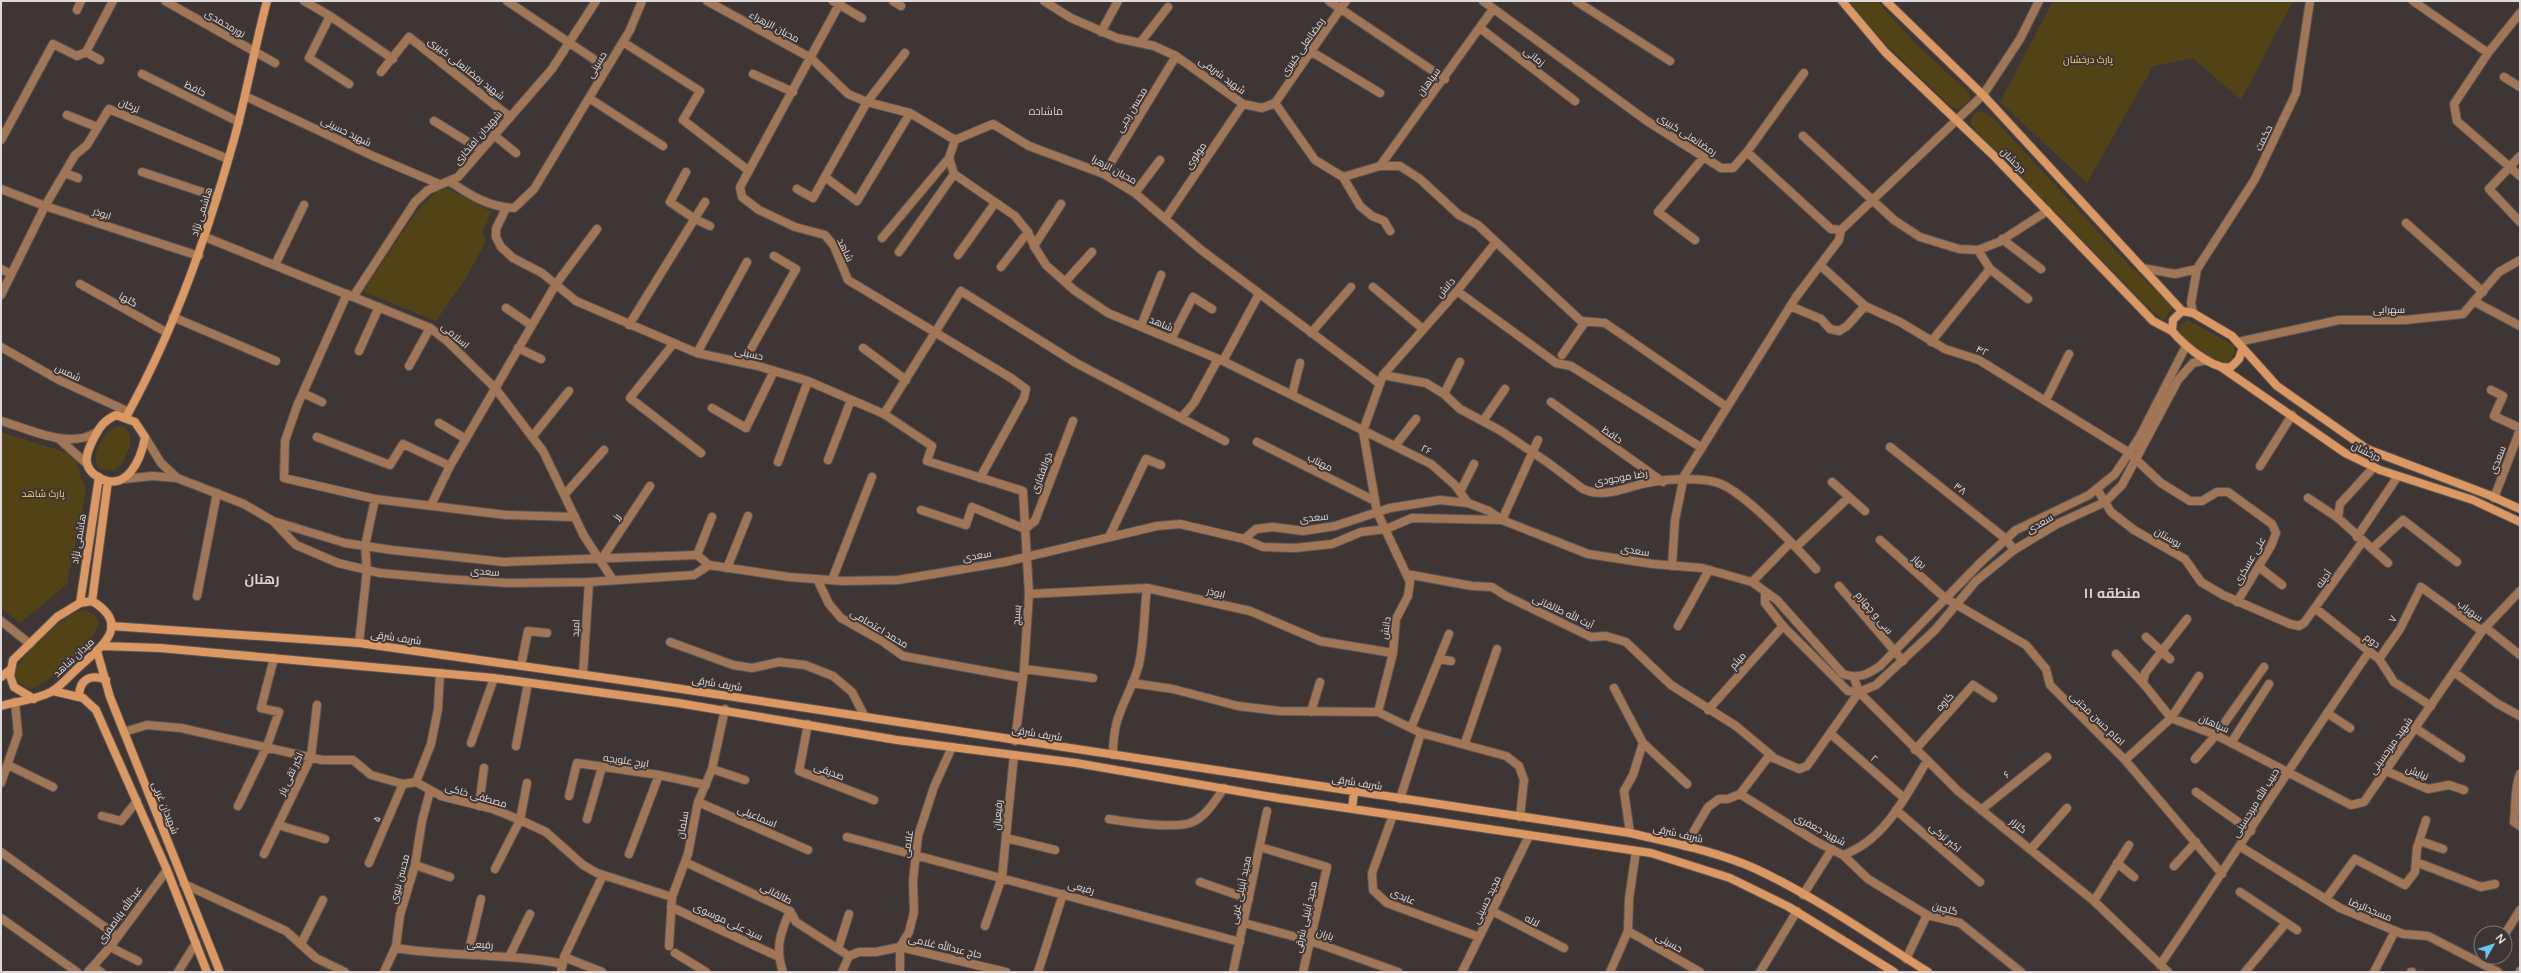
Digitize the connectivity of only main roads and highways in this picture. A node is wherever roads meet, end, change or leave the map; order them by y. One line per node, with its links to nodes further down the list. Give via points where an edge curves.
1 (267, 1): 8 (main road, هاشمی نژاد, via 245,96 199,256)
2 (1842, 1): 5 (main road, درخشان, via 1885,52 2047,211 2153,321)
3 (1886, 1): 4 (main road, via 1983,95)
4 (2182, 311): 5 (main road, via 2173,320); 6 (main road, درخشان, via 2193,313 2212,323 2238,342)
5 (2172, 331): 7 (main road, درخشان, via 2186,346)
6 (2242, 350): 7 (main road, via 2239,359 2231,367); 11 (main road, درخشان, via 2277,386 2367,449)
7 (2220, 366): 12 (main road, درخشان, via 2345,453 2398,476 2473,500)
8 (127, 415): 9 (main road, via 109,418 90,445 87,464); 10 (main road, via 142,429 145,437 136,464 124,479)
9 (99, 477): 10 (main road); 14 (main road, هاشمی نژاد)
10 (108, 481): 13 (main road, هاشمی نژاد)
11 (2520, 509)
12 (2520, 522)
13 (92, 601): 14 (main road); 15 (main road, via 104,608 111,617)
14 (80, 603): 17 (main road, via 57,617 13,660)
15 (111, 626): 16 (main road, میدان شاهد, via 110,636); 24 (main road, شریف شرقی, via 359,643 583,674)
16 (99, 648): 19 (main road, شهیدان غربی); 20 (main road, میدان شاهد); 25 (main road, via 160,648 494,678 725,709)
17 (10, 670): 18 (main road); 22 (main road, via 14,687)
18 (1, 677)
19 (106, 680): 21 (main road, via 98,676 90,677 81,685); 27 (main road, شهیدان غربی, via 124,732)
20 (52, 691): 21 (main road); 22 (main road, میدان شاهد)
21 (79, 697): 26 (main road, via 96,710 167,870)
22 (34, 699): 23 (main road, میدان شاهد)
23 (1, 706)
24 (1354, 792): 25 (main road); 29 (main road, شریف شرقی, via 1630,833 1685,846 1755,869 1803,895)
25 (1352, 809): 28 (main road, via 1650,853 1730,878 1797,912)
26 (207, 972)
27 (220, 972)
28 (1894, 972)
29 (1928, 972)

